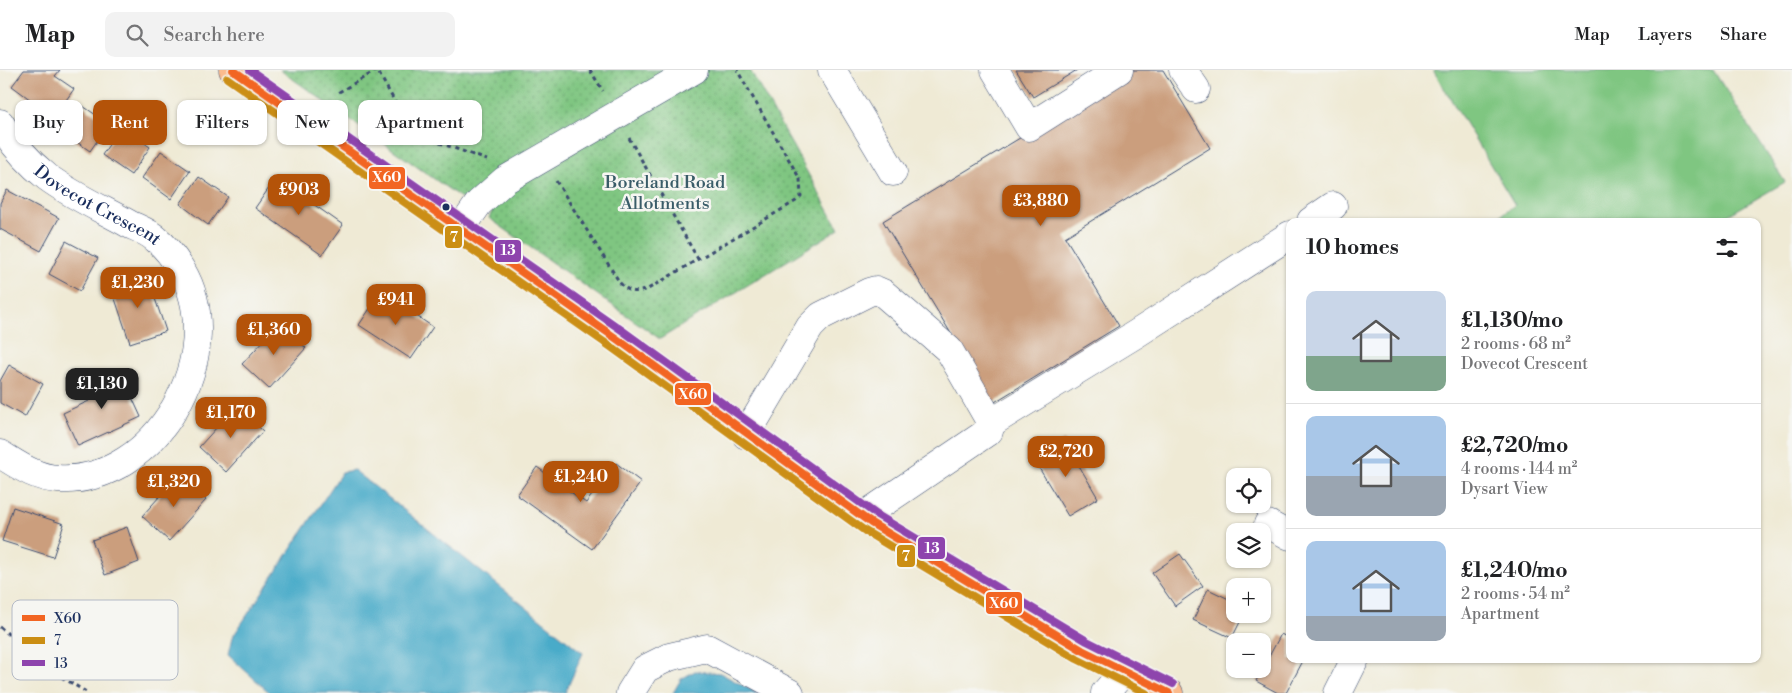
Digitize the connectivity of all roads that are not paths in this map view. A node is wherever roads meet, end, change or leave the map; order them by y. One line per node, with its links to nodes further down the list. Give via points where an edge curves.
1 (233, 70): 10 (main road)
2 (694, 70): 10 (street, via 501,183 479,202)
3 (832, 70): 7 (street)
4 (994, 70): 5 (street, via 1029,127)
5 (1119, 70)
6 (0, 123): 14 (street, Dovecot Crescent, via 17,151 48,178 155,238 182,271 195,303 197,332 189,380 164,423 137,454 115,468 97,476 58,479 29,472)
7 (893, 172)
8 (1333, 206): 9 (street)
9 (1315, 218)
10 (460, 230): 13 (main road)
11 (1286, 238): 12 (street)
12 (991, 423): 13 (street, via 948,350 876,290 821,316 810,327); 15 (street, via 989,431)
13 (746, 434): 15 (main road)
14 (0, 454)
15 (862, 517): 17 (main road, via 1082,650)
16 (1353, 663): 22 (street)
17 (1124, 671): 20 (street); 21 (main road)
18 (630, 693): 19 (street, via 645,669 668,657 707,648)
19 (790, 693)
20 (1105, 693)
21 (1169, 693)
22 (1338, 693)

